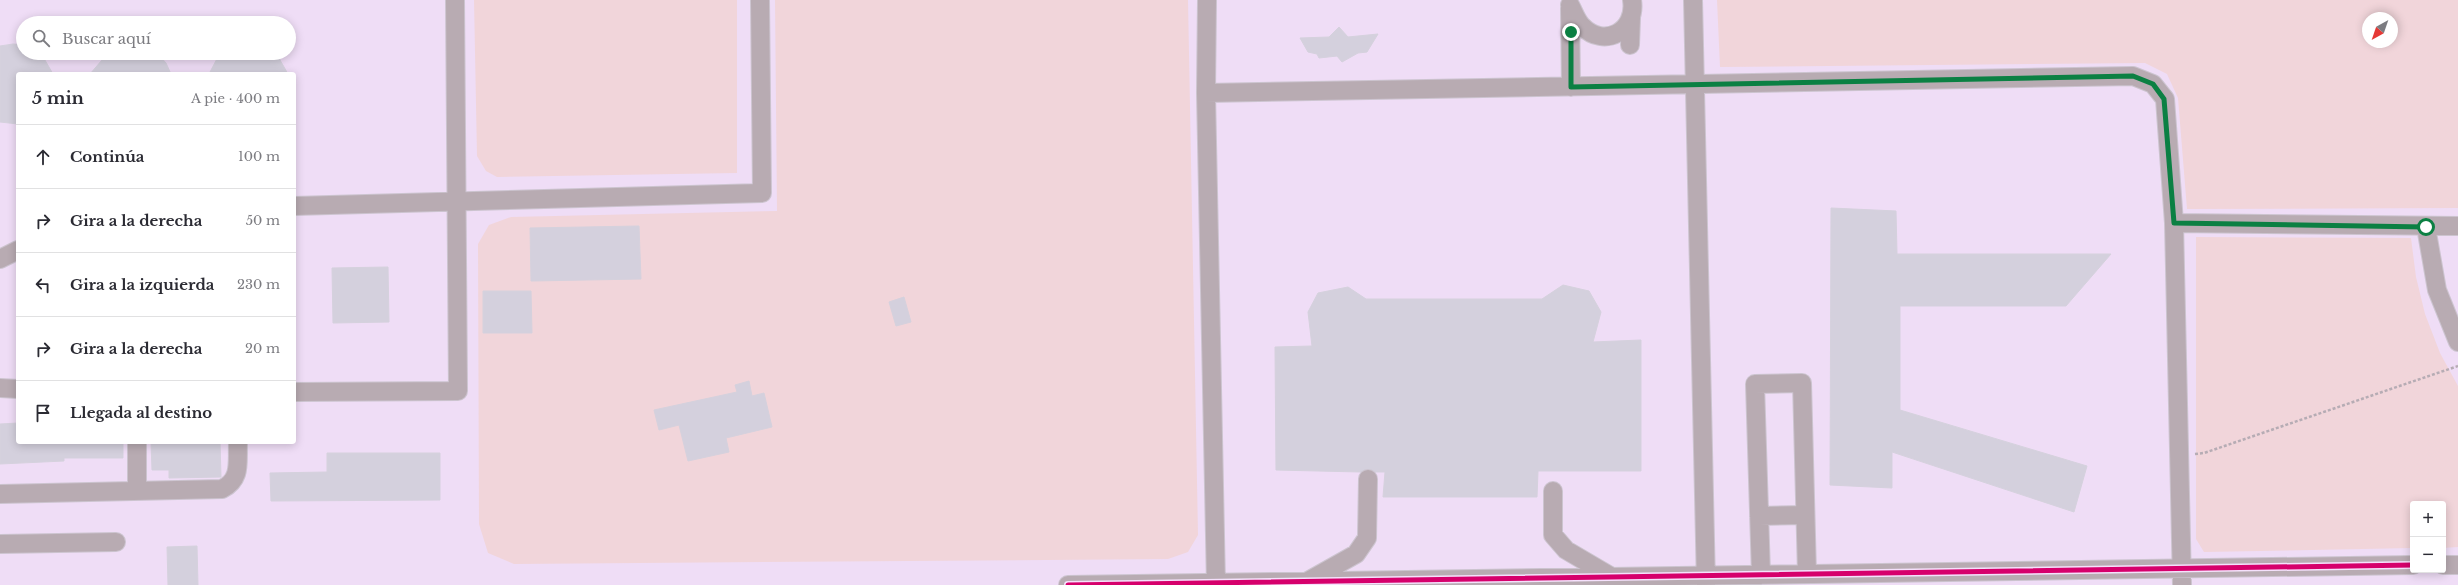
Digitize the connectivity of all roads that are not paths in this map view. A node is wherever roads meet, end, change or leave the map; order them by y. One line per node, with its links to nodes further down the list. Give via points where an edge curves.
1 (455, 0): 12 (street)
2 (760, 0): 12 (street, via 762,193)
3 (1206, 0): 11 (street)
4 (1632, 0): 7 (street)
5 (1693, 0): 9 (street)
6 (1570, 2): 7 (street, via 1580,23 1592,33 1613,35 1626,28); 10 (street)
7 (1631, 18): 8 (street)
8 (1630, 45)
9 (1695, 85): 10 (street); 14 (street, via 2133,76 2153,84 2164,99); 42 (street)
10 (1571, 87): 11 (street)
11 (1206, 93): 44 (street)
12 (456, 202): 13 (street); 24 (street, via 458,391)
13 (296, 206)
14 (2174, 223): 16 (street); 41 (street)
15 (2458, 226): 16 (street)
16 (2426, 227): 21 (street, via 2437,290)
17 (16, 251): 18 (street)
18 (0, 259)
19 (0, 265): 20 (street)
20 (16, 265)
21 (2458, 342)
22 (0, 388): 23 (street)
23 (16, 389)
24 (296, 392)
25 (137, 444): 28 (street)
26 (238, 444): 28 (street, via 237,476 232,484 222,489)
27 (1368, 479): 43 (street, via 1367,538 1356,554)
28 (137, 491): 30 (street)
29 (1553, 491): 40 (street, via 1553,535 1566,550)
30 (0, 494)
31 (1805, 515): 32 (street); 32 (street, via 1802,383 1755,384); 38 (street)
32 (1759, 516): 39 (street)
33 (116, 542): 34 (street)
34 (0, 544)
35 (2446, 565): 36 (street)
36 (2458, 565)
37 (2410, 566): 41 (street)
38 (1807, 574): 39 (street); 41 (street)
39 (1761, 575): 42 (street)
40 (1612, 577): 42 (street); 43 (street)
41 (2182, 577)
42 (1706, 580)
43 (1307, 582): 44 (street)
44 (1216, 584): 45 (street)
45 (1068, 585)

